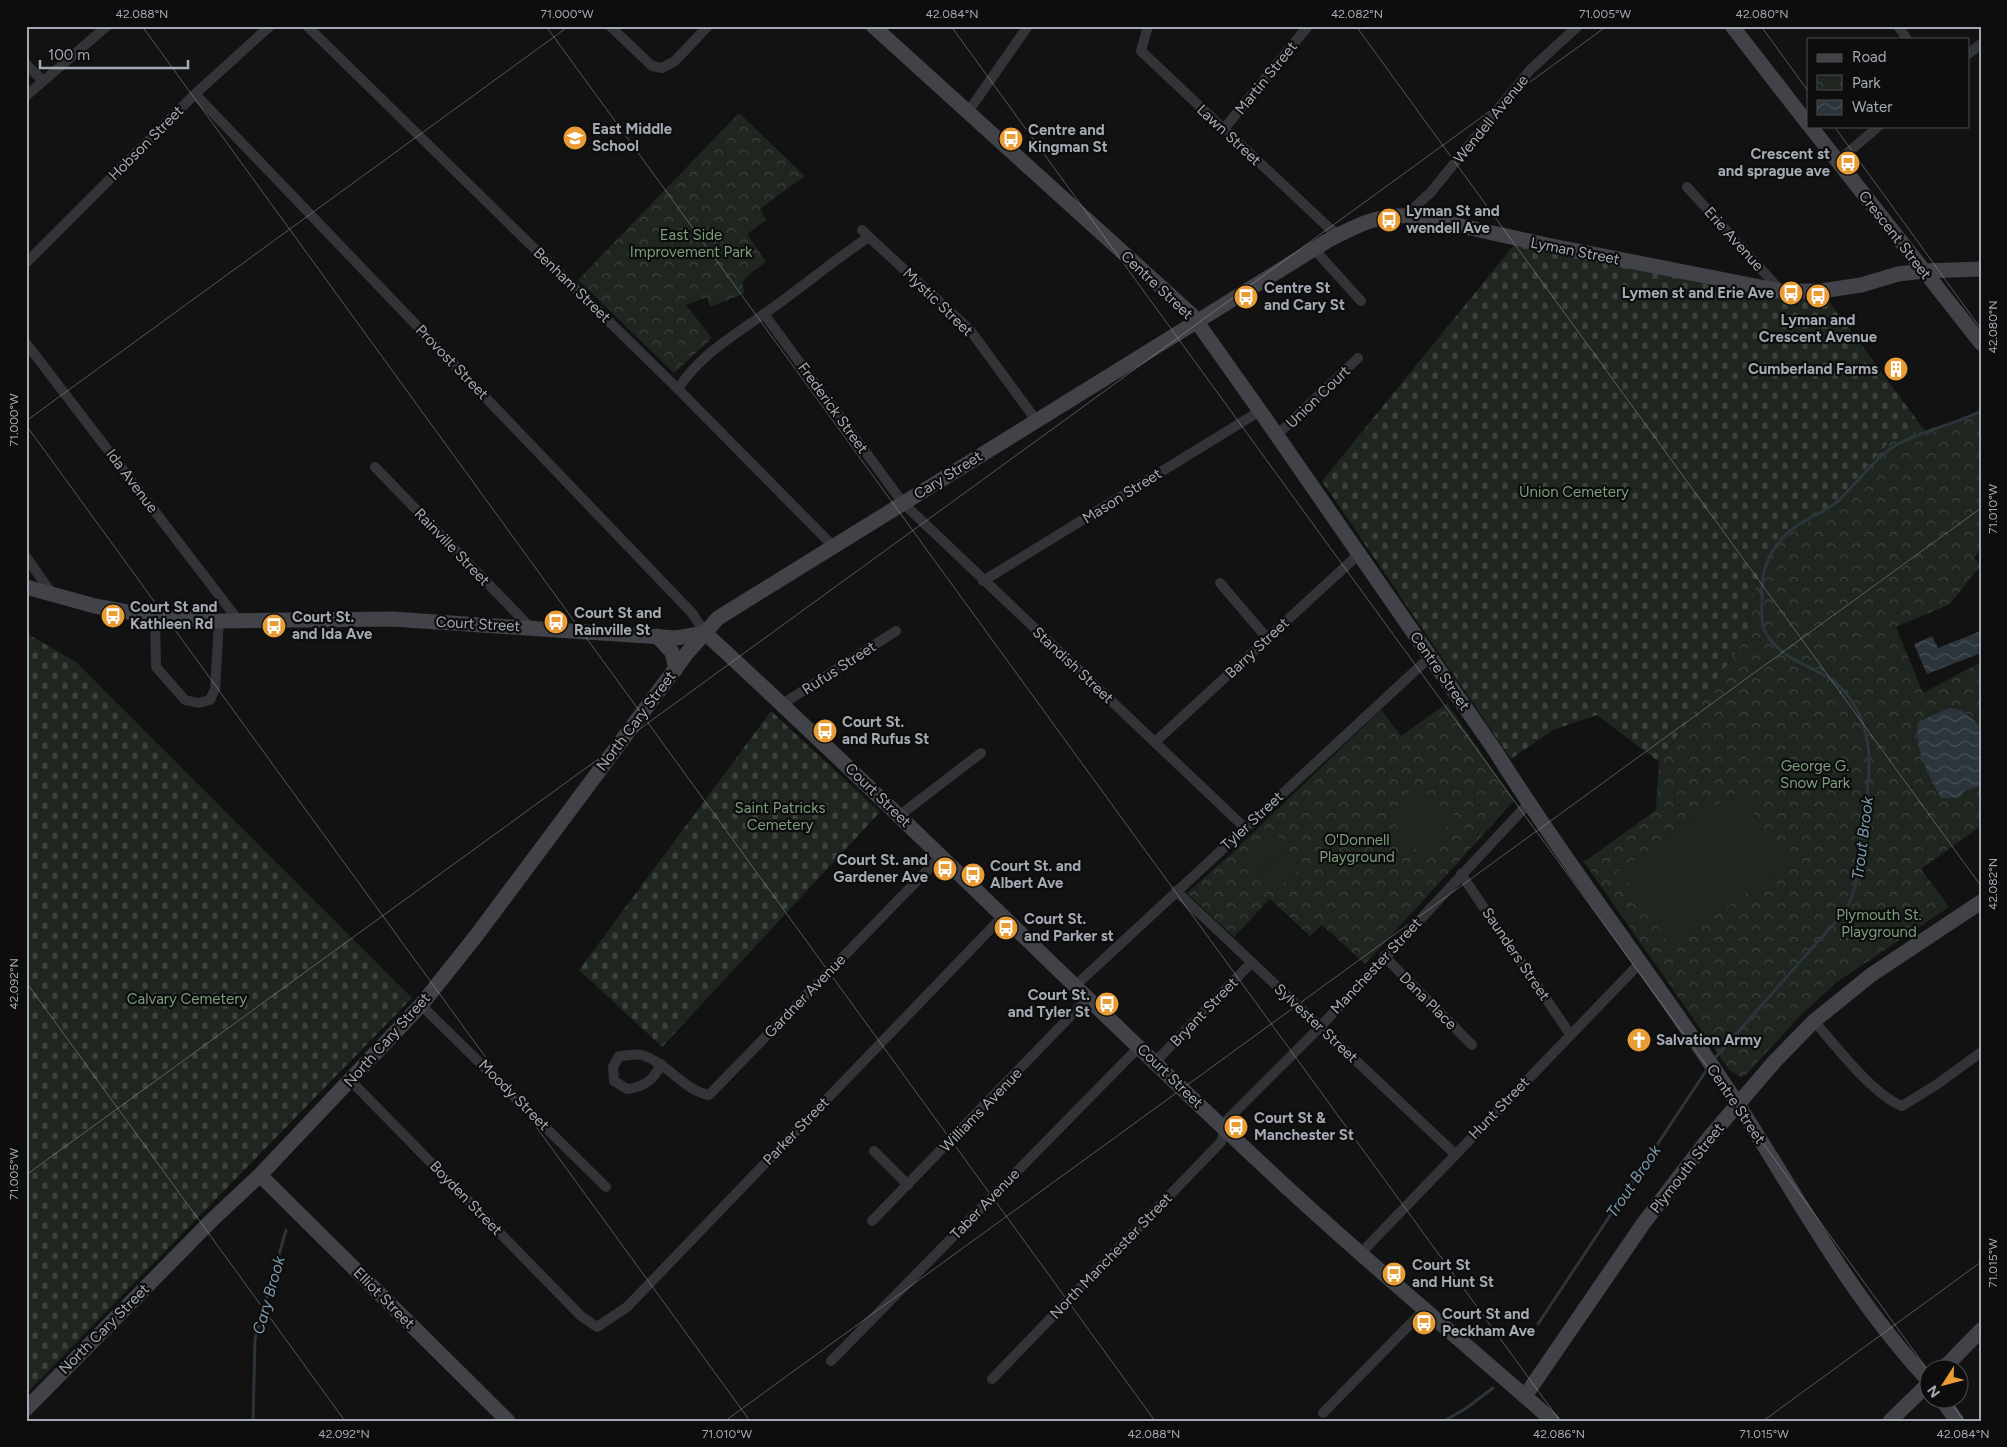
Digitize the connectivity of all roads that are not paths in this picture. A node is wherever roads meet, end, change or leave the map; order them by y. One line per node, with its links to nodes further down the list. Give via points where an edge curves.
1 (107, 26): 17 (street)
2 (270, 26): 18 (street, Hobson Street)
3 (307, 26): 40 (street, Benham Street)
4 (610, 26): 5 (street, via 652,66 662,68 675,60)
5 (708, 26)
6 (873, 26): 20 (main road, Centre Street)
7 (1028, 26): 20 (street)
8 (1148, 26): 24 (street, Lawn Street, via 1141,51)
9 (1308, 26): 24 (street, Martin Street)
10 (1578, 26): 27 (street, Wendell Avenue, via 1530,70 1431,192)
11 (1732, 26): 21 (main road, Crescent Street)
12 (1898, 26): 13 (street)
13 (1906, 38)
14 (1981, 44): 15 (street)
15 (1970, 52)
16 (26, 64): 17 (street)
17 (42, 80): 19 (street)
18 (195, 94): 30 (street, Hobson Street); 58 (street, Provost Street, via 692,613)
19 (26, 96)
20 (968, 112): 36 (main road, Centre Street)
21 (1807, 122)
22 (1811, 128): 25 (main road, Crescent Street)
23 (1877, 128): 25 (street)
24 (1224, 130): 28 (street, Lawn Street)
25 (1838, 161): 32 (main road, Crescent Street)
26 (1687, 187): 33 (street, Erie Avenue)
27 (1406, 216): 28 (main road, Lyman Street, via 1374,218); 33 (main road, Lyman Street)
28 (1339, 234): 29 (main road, Lyman Street)
29 (1314, 249): 34 (street); 36 (main road, Lyman Street)
30 (26, 263)
31 (1981, 269): 32 (main road, Lyman Street)
32 (1924, 271): 33 (main road, Lyman Street, via 1821,291); 38 (main road, Crescent Street)
33 (1781, 291)
34 (1361, 301)
35 (764, 314): 40 (street, via 733,334 685,378); 42 (street, Mystic Street, via 866,233 970,330); 45 (street, Frederick Street)
36 (1197, 322): 41 (main road, Centre Street); 42 (main road, Cary Street)
37 (26, 343): 54 (street, Ida Avenue)
38 (1981, 343)
39 (1358, 358): 43 (street, Union Court)
40 (678, 389): 46 (street, Benham Street)
41 (1260, 411): 43 (main road, Centre Street); 49 (street, Mason Street)
42 (1036, 420): 45 (main road, Cary Street)
43 (1277, 435): 47 (main road, Centre Street)
44 (375, 467): 56 (street, Rainville Street)
45 (903, 503): 46 (main road, Cary Street); 49 (street, Standish Street)
46 (833, 546): 58 (main road, Cary Street, via 730,609)
47 (1359, 554): 60 (street, Barry Street); 61 (main road, Centre Street)
48 (26, 557): 52 (street)
49 (983, 581): 64 (street, Standish Street)
50 (1220, 583): 60 (street)
51 (26, 587): 52 (main road, Court Street)
52 (55, 597): 53 (main road, Court Street)
53 (154, 617): 55 (main road, Court Street); 55 (street, via 156,667 185,700 198,703 210,700 215,689)
54 (238, 620): 55 (main road, Court Street); 56 (main road, Court Street, via 392,619)
55 (219, 621)
56 (530, 627): 59 (main road, Court Street)
57 (896, 631): 63 (street, Rufus Street)
58 (704, 633): 59 (main road, Court Street, via 676,638); 62 (main road, North Cary Street); 63 (main road, Court Street)
59 (657, 636): 62 (main road, via 672,652)
60 (1267, 638): 64 (street, Barry Street)
61 (1430, 657): 66 (main road, Centre Street); 68 (street, Tyler Street)
62 (676, 669): 79 (main road, North Cary Street, via 476,936)
63 (781, 705): 67 (main road, Court Street)
64 (1155, 742): 68 (street, Standish Street)
65 (981, 752): 67 (street)
66 (1528, 804): 70 (street, Manchester Street); 76 (main road, Centre Street)
67 (900, 815): 69 (main road, Court Street)
68 (1244, 828): 71 (street, Tyler Street)
69 (941, 856): 73 (main road, Court Street); 87 (street, Gardner Avenue, via 709,1095 697,1093)
70 (1461, 874): 74 (street, Manchester Street); 82 (street, Saunders Street)
71 (1176, 891): 75 (street, Sylvester Street); 77 (street, Tyler Street)
72 (1981, 902): 80 (main road, Plymouth Street, via 1871,975)
73 (1002, 916): 77 (main road, Court Street); 99 (street, Parker Street, via 627,1307 597,1326)
74 (1384, 956): 81 (street, Manchester Street); 83 (street, Dana Place)
75 (1252, 962): 81 (street, Sylvester Street); 86 (street, Bryant Street)
76 (1639, 964): 82 (street, Hunt Street); 89 (main road, Centre Street)
77 (1075, 986): 78 (main road, Court Street)
78 (1088, 998): 84 (main road, Court Street); 94 (street, Williams Avenue)
79 (420, 1005): 88 (main road, North Cary Street); 95 (street, Moody Street)
80 (1814, 1021): 85 (street, via 1877,1090 1902,1106 1936,1086); 89 (main road, Plymouth Street)
81 (1320, 1027): 90 (street, Manchester Street, via 1228,1119); 92 (street, Sylvester Street)
82 (1570, 1034): 92 (street, Hunt Street)
83 (1472, 1045)
84 (1139, 1047): 86 (main road, Court Street); 102 (street, Taber Avenue)
85 (1980, 1053)
86 (1155, 1062): 90 (main road, Court Street)
87 (661, 1064): 87 (street, via 641,1054 619,1056 613,1067 614,1081 627,1090 641,1087)
88 (351, 1081): 93 (main road, North Cary Street); 99 (street, Boyden Street)
89 (1738, 1105): 103 (main road, Centre Street, via 1866,1306); 106 (main road, Plymouth Street, via 1643,1224)
90 (1225, 1129): 97 (main road, Court Street); 104 (street, North Manchester Street, via 1221,1142)
91 (874, 1152): 94 (street)
92 (1455, 1154): 97 (street, Hunt Street)
93 (260, 1176): 107 (main road, North Cary Street, via 212,1220); 110 (main road, Elliot Street)
94 (908, 1185): 96 (street, Williams Avenue)
95 (606, 1187)
96 (872, 1221)
97 (1360, 1254): 98 (main road, Court Street)
98 (1424, 1310): 106 (main road, Court Street); 109 (street)
99 (581, 1316)
100 (1981, 1330): 101 (main road)
101 (1952, 1360)
102 (832, 1361)
103 (1920, 1370)
104 (992, 1379)
105 (1920, 1392): 112 (main road)
106 (1525, 1396): 111 (main road, Court Street)
107 (26, 1410)
108 (1949, 1410): 113 (main road)
109 (1323, 1414)
110 (508, 1421)
111 (1553, 1421)
112 (1890, 1421)
113 (1956, 1421)

